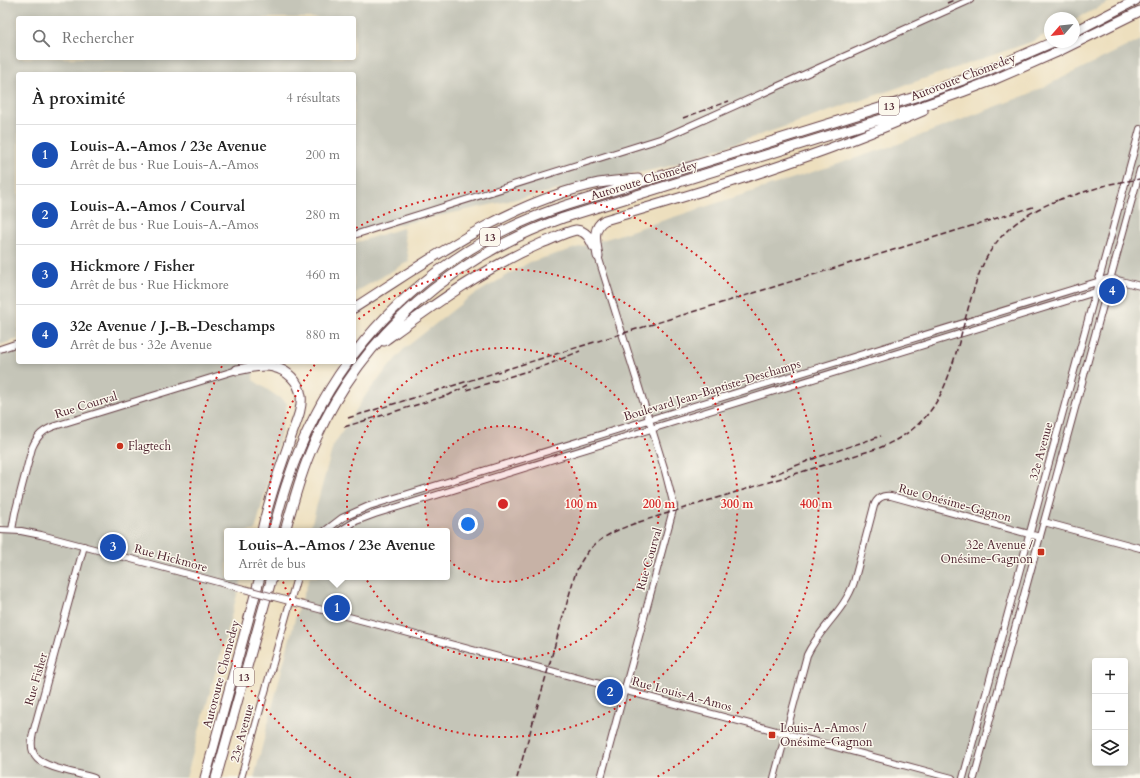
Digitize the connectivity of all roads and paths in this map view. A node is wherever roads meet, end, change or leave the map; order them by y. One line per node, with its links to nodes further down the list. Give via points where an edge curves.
1 (970, 0): 14 (street, via 659,139)
2 (1136, 0): 4 (highway)
3 (1140, 11): 6 (highway, Autoroute Chomedey / 13, via 1060,51)
4 (1080, 29)
5 (1044, 46): 11 (highway, Autoroute Chomedey / 13, via 977,75 916,97)
6 (982, 85): 15 (highway, via 894,124 762,173 605,220 596,230); 25 (highway, Autoroute Chomedey / 13, via 911,110 578,213 529,231 485,253 439,284 398,320)
7 (1140, 129): 8 (street, 32e Avenue)
8 (1133, 156): 9 (street); 12 (street, 32e Avenue)
9 (1140, 158)
10 (1140, 170): 13 (street, 32e Avenue)
11 (660, 176): 20 (highway, via 600,183 518,211 473,233); 26 (highway, Autoroute Chomedey / 13, via 538,215 480,243 437,271 405,298)
12 (1120, 204): 13 (street); 17 (street, 32e Avenue)
13 (1130, 207): 16 (street, 32e Avenue)
14 (356, 234)
15 (598, 256): 25 (highway, via 588,236 581,231 573,231 549,240 513,256 464,284); 32 (street, Rue Courval)
16 (1110, 278): 17 (street, Boulevard Jean-Baptiste-Deschamps); 18 (street); 19 (street, Boulevard Jean-Baptiste-Deschamps); 34 (street, 32e Avenue)
17 (1098, 283): 19 (street, 32e Avenue); 21 (street, Boulevard Jean-Baptiste-Deschamps)
18 (1140, 286)
19 (1096, 292): 22 (street, Boulevard Jean-Baptiste-Deschamps); 42 (street, 32e Avenue)
20 (356, 307)
21 (977, 320): 22 (street); 30 (street, Boulevard Jean-Baptiste-Deschamps)
22 (980, 328): 31 (street, Boulevard Jean-Baptiste-Deschamps)
23 (16, 344): 24 (street)
24 (0, 349)
25 (371, 350): 37 (highway, Autoroute Chomedey / 13, via 342,391 320,431 302,474)
26 (356, 352)
27 (249, 364): 29 (highway)
28 (347, 364): 36 (highway, via 324,398 308,430 288,479)
29 (237, 370): 35 (highway, via 266,366 279,368 294,380 301,396 300,409); 41 (street, Rue Courval, via 45,430 32,448)
30 (734, 394): 31 (street); 32 (street, Boulevard Jean-Baptiste-Deschamps)
31 (736, 402): 33 (street, Boulevard Jean-Baptiste-Deschamps)
32 (649, 421): 33 (street, Rue Courval); 38 (street, Boulevard Jean-Baptiste-Deschamps, via 369,506 342,518)
33 (651, 428): 39 (street, Boulevard Jean-Baptiste-Deschamps, via 375,514); 52 (street, Rue Courval, via 674,506)
34 (1044, 522): 43 (street, 32e Avenue); 45 (street)
35 (263, 528)
36 (274, 528)
37 (286, 528)
38 (329, 528)
39 (345, 528)
40 (0, 530): 41 (street, Rue Hickmore)
41 (12, 530): 44 (street, Rue Hickmore)
42 (1029, 534): 43 (street, Rue Onésime-Gagnon); 53 (street, Rue Onésime-Gagnon, via 891,496 878,498 851,589 807,656); 61 (street, 32e Avenue)
43 (1040, 537): 62 (street, 32e Avenue)
44 (84, 546): 50 (street, Rue Hickmore, bridge); 54 (street, Rue Fisher, via 31,747 36,758 45,764)
45 (1140, 548)
46 (253, 580): 51 (highway)
47 (259, 580): 51 (highway, Autoroute Chomedey / 13)
48 (271, 580): 56 (highway, Autoroute Chomedey / 13)
49 (297, 580): 50 (street)
50 (290, 602): 52 (street, Rue Louis-A.-Amos); 57 (street, 23e Avenue)
51 (239, 654): 55 (highway, Autoroute Chomedey / 13)
52 (625, 690): 53 (street, Rue Louis-A.-Amos); 58 (street, Rue Courval)
53 (786, 733): 59 (street, Rue Onésime-Gagnon); 60 (street, Rue Louis-A.-Amos)
54 (94, 778)
55 (205, 778)
56 (216, 778)
57 (241, 778)
58 (601, 778)
59 (774, 778)
60 (952, 778)
61 (963, 778)
62 (974, 778)

